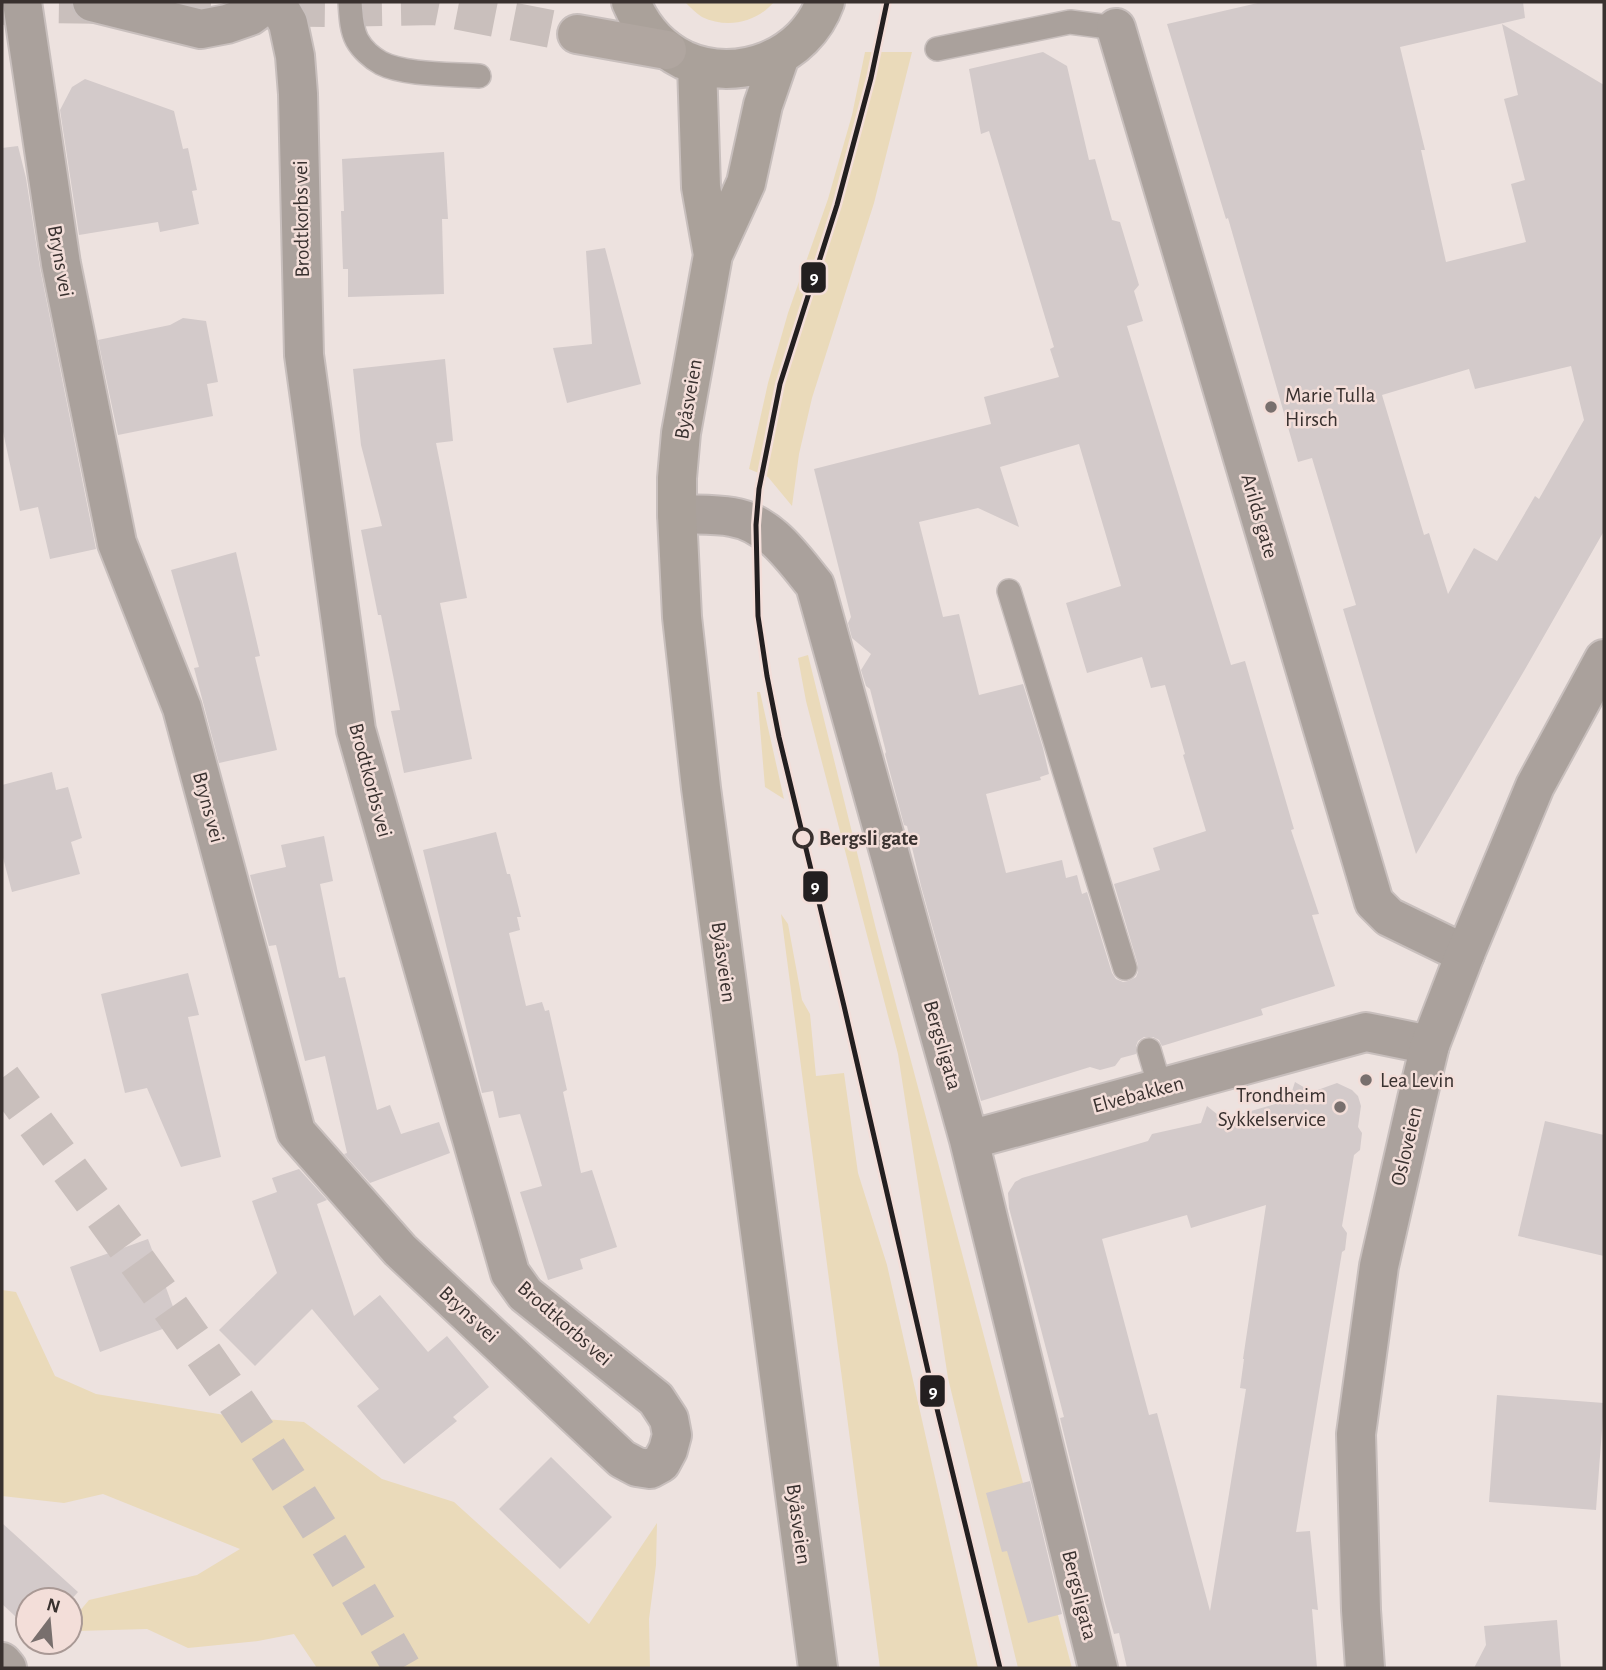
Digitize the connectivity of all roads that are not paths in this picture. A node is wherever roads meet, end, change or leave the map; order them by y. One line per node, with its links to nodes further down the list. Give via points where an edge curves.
1 (22, 2): 24 (street, Bryns vei, via 61,264 117,543 182,708 296,1132 400,1250 622,1459)
2 (92, 2): 3 (street, via 201,29 250,16)
3 (269, 2)
4 (276, 2): 24 (street, Brodtkorbs vei, via 288,23 295,56 304,355 356,730 510,1273 525,1294 656,1399 669,1419 671,1435 661,1463)
5 (350, 2): 13 (lane, via 356,38 381,62 416,71)
6 (631, 2): 12 (main road, via 655,39)
7 (829, 4): 11 (main road, via 803,38)
8 (1116, 28): 10 (lane, via 1070,22); 18 (street, Arilds gate, via 1374,902 1389,917)
9 (577, 34): 12 (highway)
10 (937, 49)
11 (780, 55): 12 (main road, via 748,68 731,69); 14 (main road, Byåsveien, via 763,105 746,183)
12 (682, 57): 14 (main road, Byåsveien)
13 (480, 76)
14 (713, 255): 15 (main road, Byåsveien, via 681,433)
15 (677, 514): 23 (street, Bergsligata, via 734,517 757,525 779,542 815,585); 27 (main road, Byåsveien, via 682,617 701,788)
16 (1009, 591): 19 (lane)
17 (1604, 659): 18 (street, Osloveien, via 1535,786)
18 (1465, 954): 20 (street, Osloveien)
19 (1125, 968)
20 (1430, 1045): 22 (street, Elvebakken, via 1366,1032); 29 (street, Osloveien, via 1379,1266 1356,1434)
21 (1149, 1050): 22 (lane)
22 (1160, 1087): 23 (street, Elvebakken)
23 (969, 1140): 28 (street, Bergsligata)
24 (650, 1469)
25 (2, 1662): 26 (street)
26 (7, 1668)
27 (818, 1668)
28 (1098, 1668)
29 (1365, 1668)

